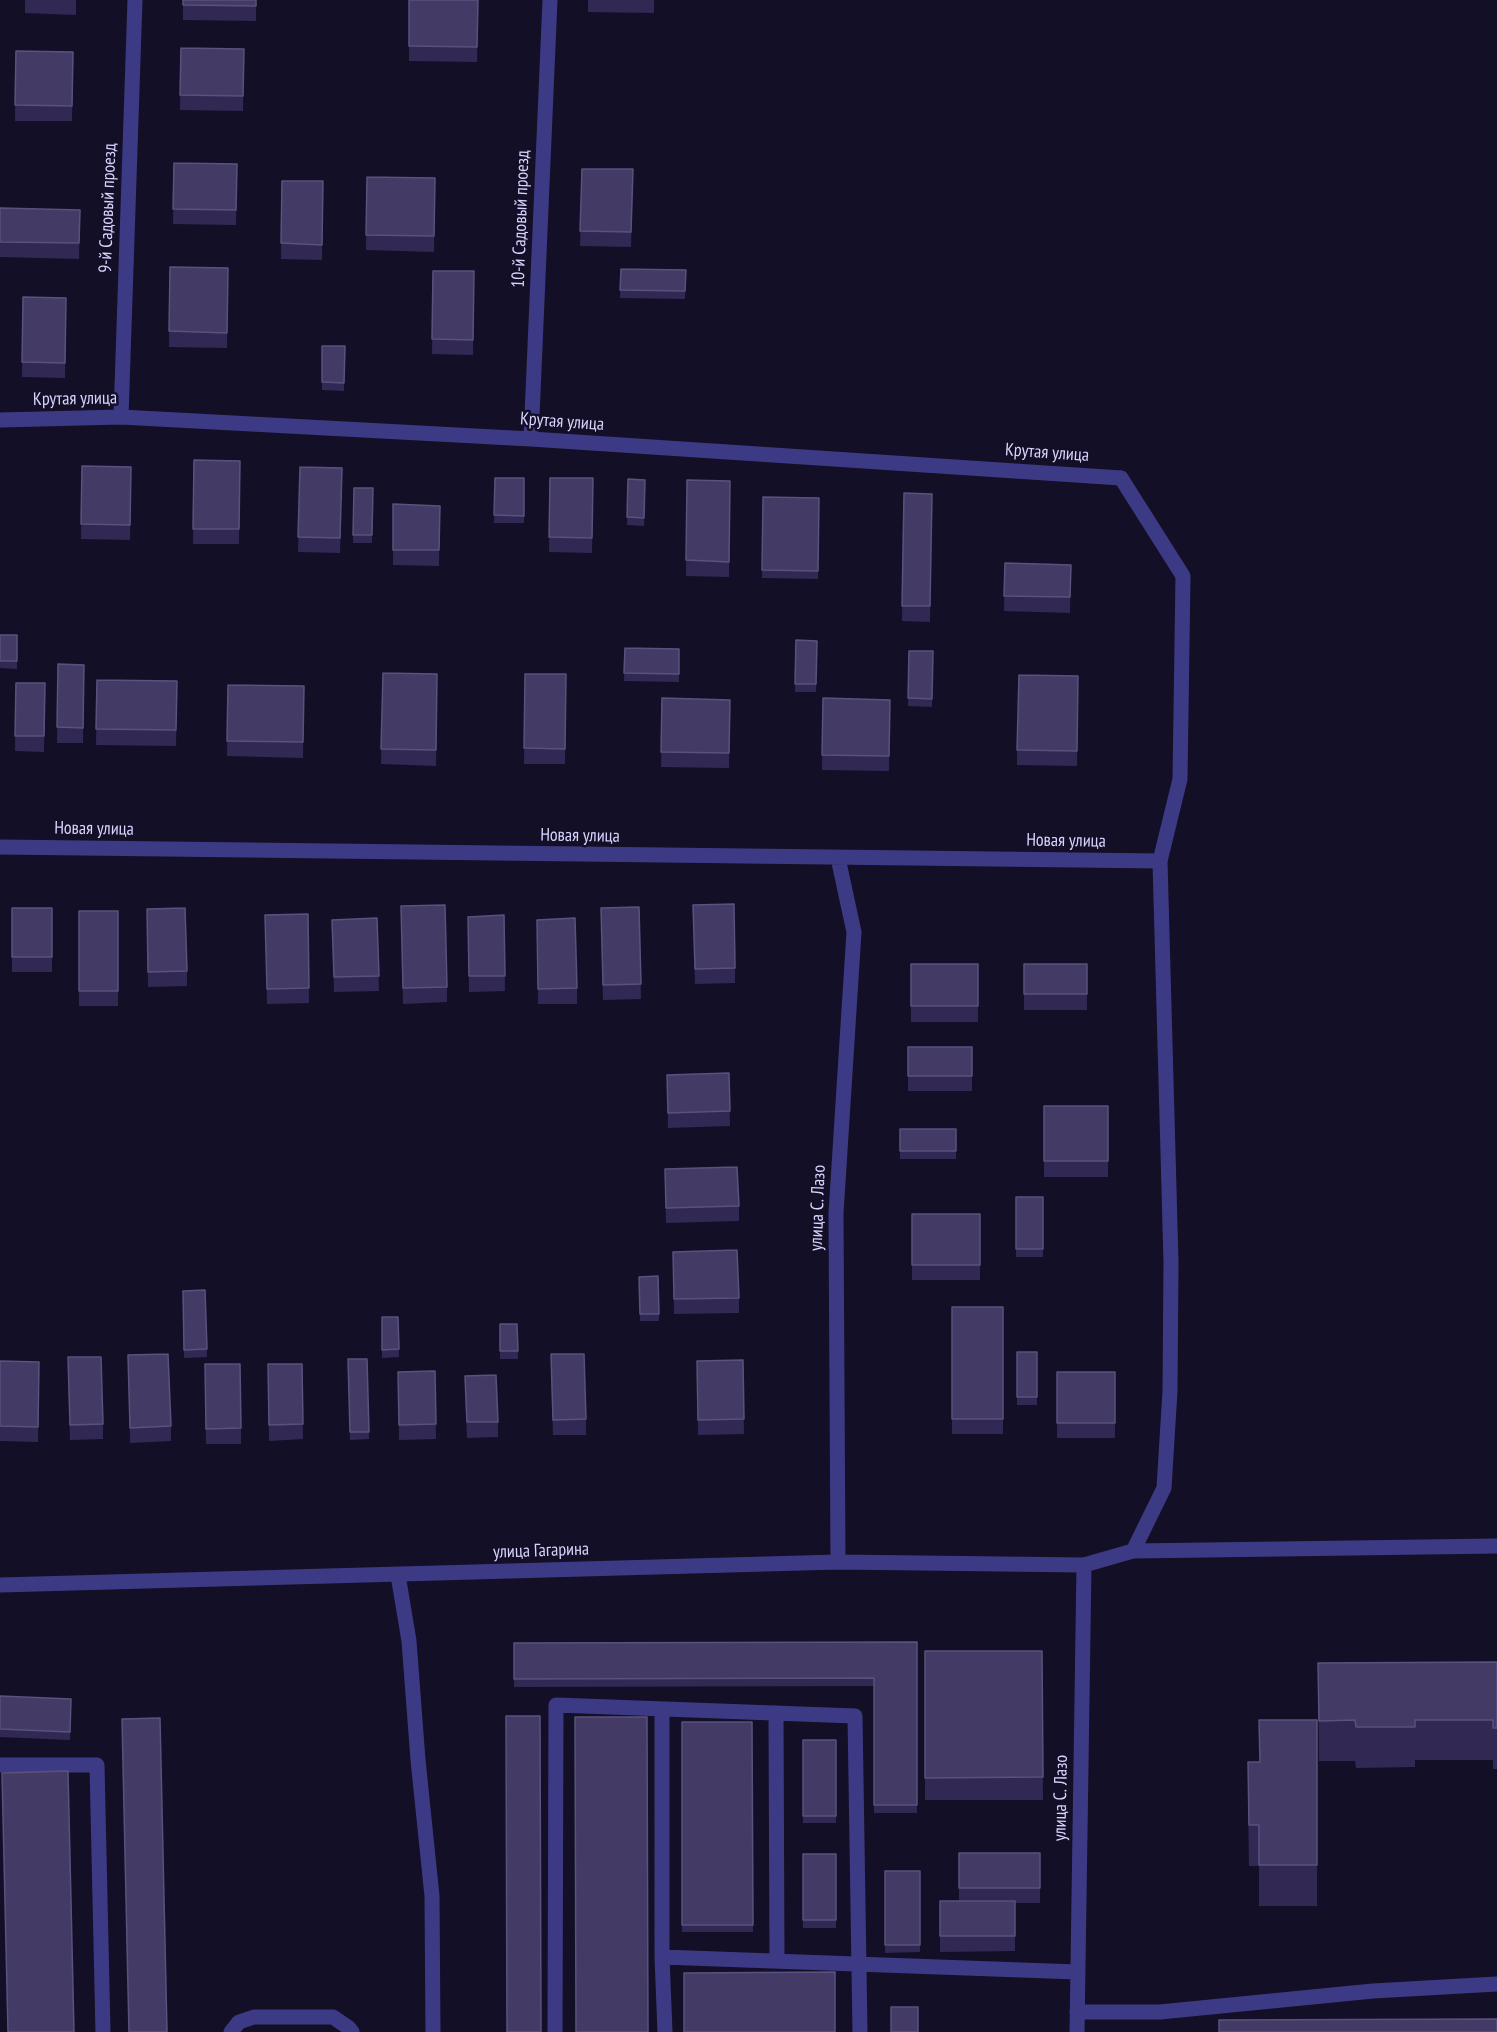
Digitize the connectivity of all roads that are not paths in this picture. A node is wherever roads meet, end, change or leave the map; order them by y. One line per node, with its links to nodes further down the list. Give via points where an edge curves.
1 (135, 0): 3 (street, 9-й Садовый проезд)
2 (549, 0): 5 (street, 10-й Садовый проезд)
3 (121, 417): 4 (street, Крутая улица); 5 (street, Крутая улица)
4 (0, 420)
5 (531, 439): 8 (street, Крутая улица, via 1121,478 1183,576 1180,779)
6 (0, 847): 7 (street, Новая улица)
7 (838, 858): 8 (street, Новая улица); 11 (street, улица С. Лазо, via 854,932 836,1214)
8 (1160, 861): 10 (street, via 1171,1262 1170,1391 1164,1488)
9 (1497, 1546): 10 (street, улица Гагарина)
10 (1133, 1551): 12 (street, улица Гагарина)
11 (838, 1562): 12 (street, улица Гагарина); 13 (street, улица Гагарина)
12 (1084, 1565): 21 (street, улица С. Лазо)
13 (398, 1575): 14 (street, улица Гагарина); 27 (street, via 410,1641 432,1896)
14 (0, 1585)
15 (662, 1710): 16 (street); 18 (street); 28 (street, via 556,1705)
16 (777, 1713): 19 (street); 20 (street, via 855,1716)
17 (0, 1765): 24 (street, via 97,1765)
18 (662, 1957): 19 (street); 29 (street)
19 (777, 1961): 20 (street)
20 (858, 1964): 21 (street); 30 (street)
21 (1077, 1972): 23 (street, улица С. Лазо)
22 (1497, 1984): 23 (street, via 1373,1991 1160,2012)
23 (1077, 2012): 31 (street, улица С. Лазо)
24 (103, 2032)
25 (231, 2032): 26 (street, via 239,2022 254,2018 333,2018)
26 (352, 2032)
27 (433, 2032)
28 (555, 2032)
29 (665, 2032)
30 (860, 2032)
31 (1077, 2032)

